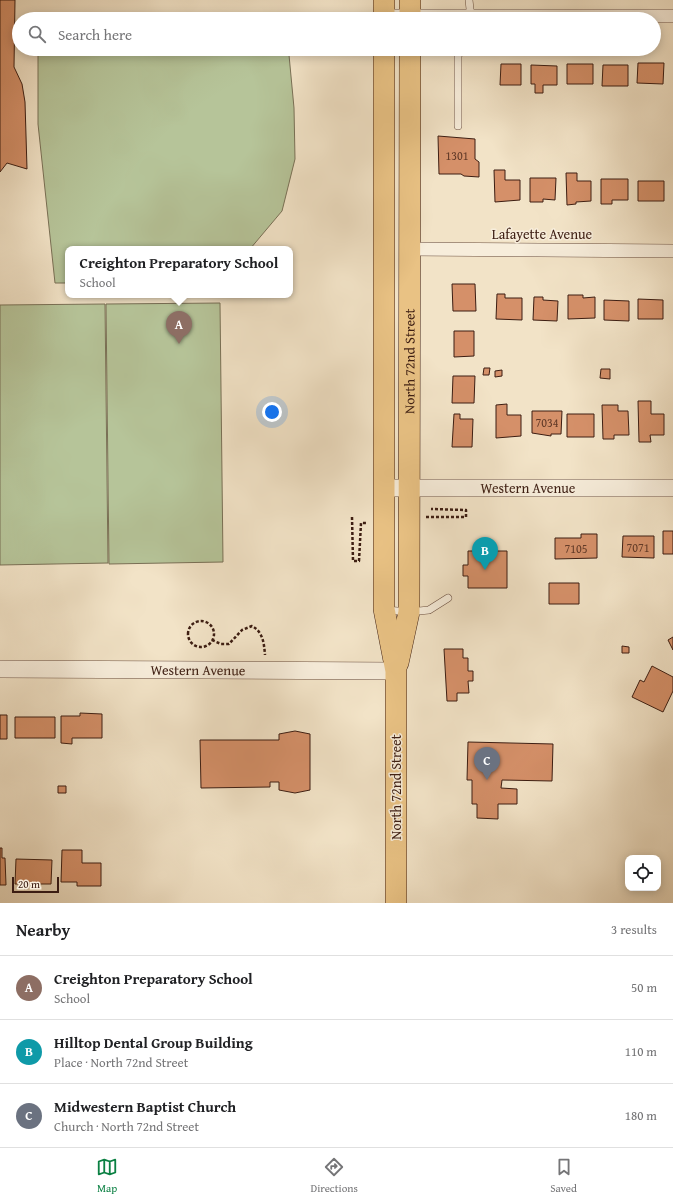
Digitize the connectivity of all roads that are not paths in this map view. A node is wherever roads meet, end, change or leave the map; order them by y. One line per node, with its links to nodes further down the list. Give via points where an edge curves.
1 (469, 0): 4 (lane)
2 (384, 12): 3 (street)
3 (410, 12)
4 (470, 12)
5 (661, 16): 6 (street)
6 (673, 16)
7 (384, 56): 14 (main road, North 72nd Street)
8 (410, 56): 11 (main road, North 72nd Street)
9 (458, 56): 10 (lane)
10 (458, 126)
11 (410, 249): 12 (street, Lafayette Avenue); 13 (main road, North 72nd Street)
12 (673, 251)
13 (410, 487): 14 (street, Western Avenue); 15 (street, Western Avenue); 18 (main road, North 72nd Street)
14 (384, 488): 17 (main road, North 72nd Street)
15 (673, 488)
16 (448, 598): 18 (lane, via 429,610)
17 (384, 609): 18 (lane); 20 (main road, North 72nd Street)
18 (409, 612): 20 (main road, North 72nd Street)
19 (0, 669): 20 (street, Western Avenue)
20 (396, 671): 21 (main road, North 72nd Street)
21 (396, 903)

